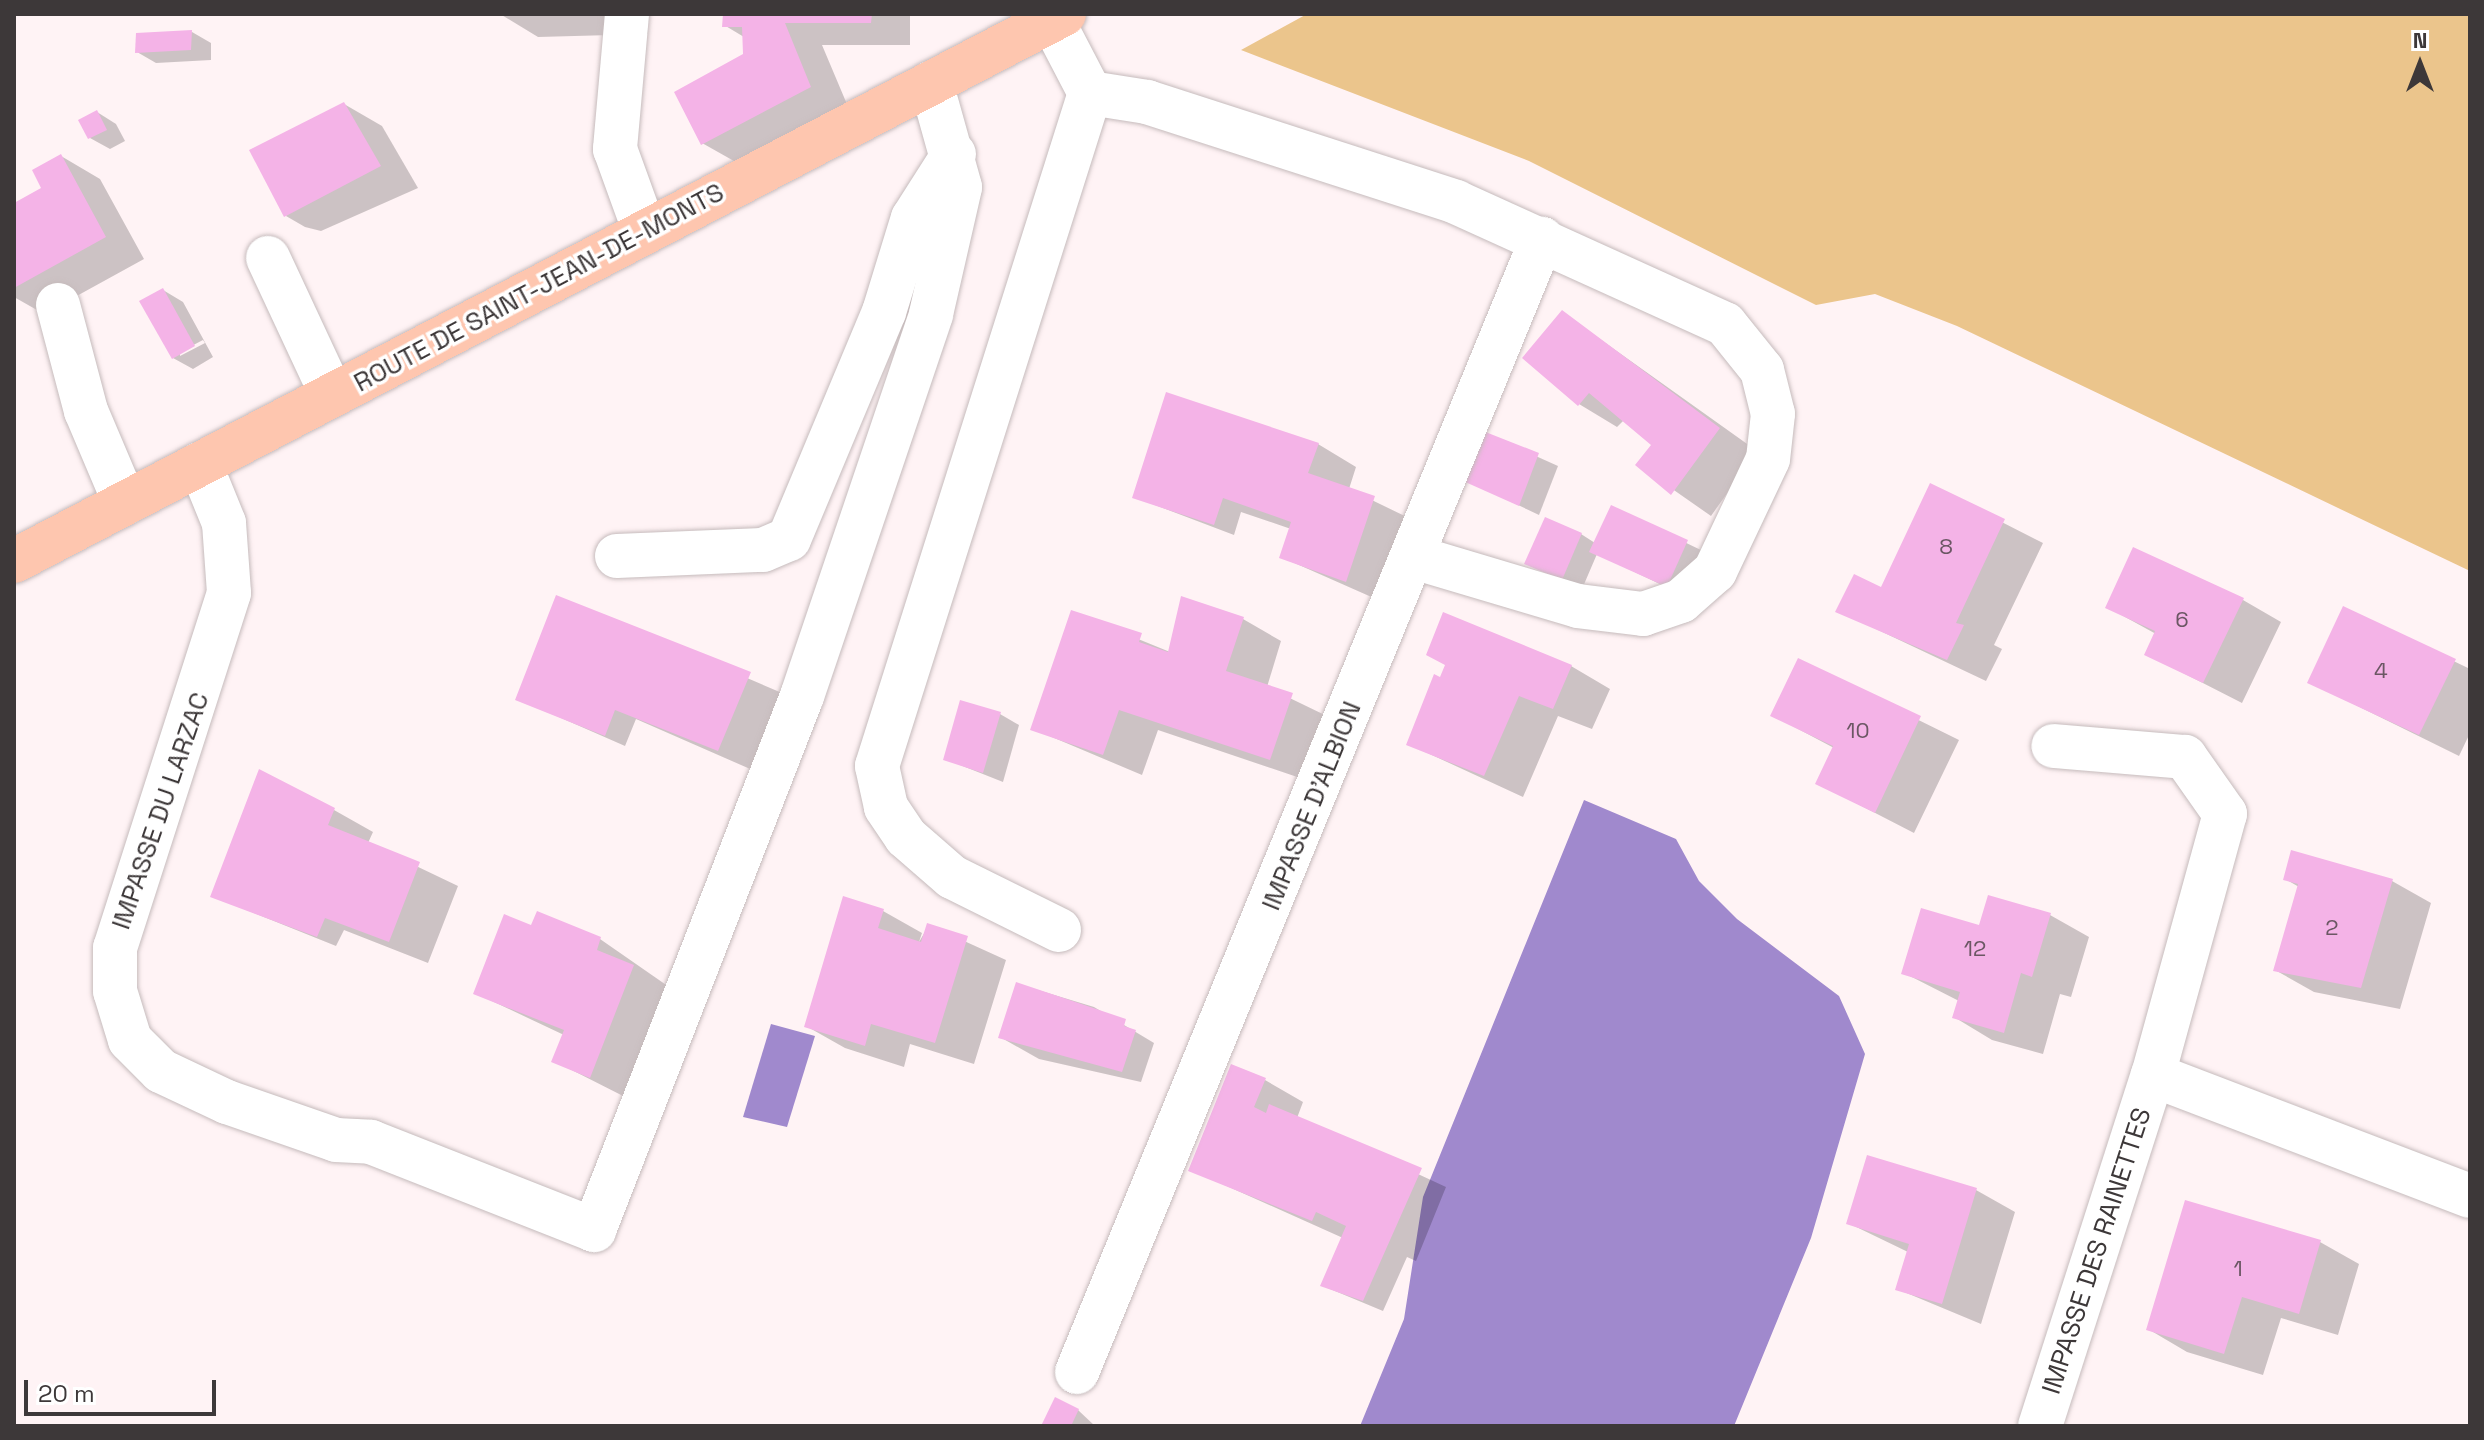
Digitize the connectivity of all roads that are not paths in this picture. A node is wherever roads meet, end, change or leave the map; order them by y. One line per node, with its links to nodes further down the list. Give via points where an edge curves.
1 (627, 14): 6 (street, via 615,149)
2 (1058, 17): 3 (main road, ROUTE DE SAINT-JEAN-DE-MONTS); 4 (street)
3 (931, 83): 5 (street); 6 (main road, ROUTE DE SAINT-JEAN-DE-MONTS)
4 (1090, 93): 7 (street, via 1147,102 1456,202); 17 (street, via 877,766 886,807 906,837 952,877)
5 (954, 154): 11 (street, IMPASSE DU LARZAC, via 958,215 931,314 802,696 594,1230 371,1142 336,1140 227,1102 161,1071 130,1040 115,991 115,948 229,593 224,523); 13 (street, via 913,218 878,326 789,539 763,550)
6 (645, 232): 10 (main road, ROUTE DE SAINT-JEAN-DE-MONTS)
7 (1542, 239): 14 (street, IMPASSE D'ALBION); 14 (street, via 1725,324 1762,370 1773,414 1768,459 1715,571 1681,601 1643,614 1578,606)
8 (268, 258): 10 (street)
9 (58, 305): 12 (street, via 86,411)
10 (332, 395): 11 (main road, ROUTE DE SAINT-JEAN-DE-MONTS)
11 (200, 464): 12 (main road, ROUTE DE SAINT-JEAN-DE-MONTS)
12 (125, 503): 15 (main road, ROUTE DE SAINT-JEAN-DE-MONTS)
13 (617, 556)
14 (1414, 557): 20 (street, IMPASSE D'ALBION)
15 (14, 561)
16 (2053, 746): 18 (street, IMPASSE DES RAINETTES, via 2185,757 2225,814)
17 (1059, 930)
18 (2153, 1075): 19 (street, IMPASSE DES RAINETTES); 21 (street, IMPASSE DES RAINETTES)
19 (2470, 1196)
20 (1077, 1372)
21 (2040, 1426)

